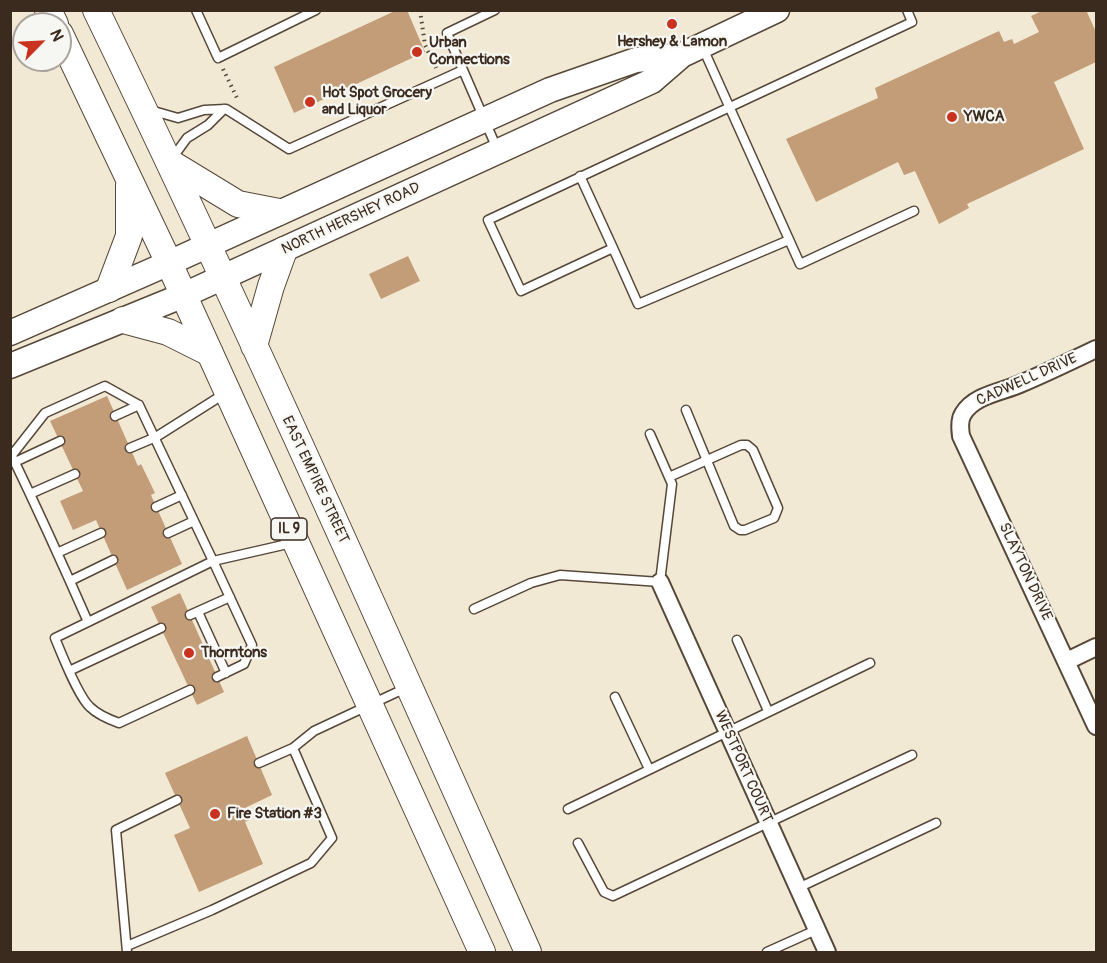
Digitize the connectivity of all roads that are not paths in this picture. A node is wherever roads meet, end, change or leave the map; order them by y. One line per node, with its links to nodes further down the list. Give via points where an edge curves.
1 (96, 10): 11 (main road, EAST EMPIRE STREET)
2 (196, 10): 3 (lane, via 218,58)
3 (316, 10)
4 (495, 10): 9 (lane, via 447,33)
5 (777, 10): 7 (main road, NORTH HERSHEY ROAD)
6 (907, 10): 10 (lane, via 912,22)
7 (692, 50): 10 (lane); 13 (main road, NORTH HERSHEY ROAD, via 636,60); 14 (main road, NORTH HERSHEY ROAD, via 652,81)
8 (72, 59): 17 (main road, IL 9)
9 (463, 70): 12 (lane, via 289,149); 13 (lane)
10 (729, 106): 16 (lane); 20 (lane)
11 (143, 108): 12 (lane, via 178,118); 15 (main road, EAST EMPIRE STREET)
12 (224, 109): 15 (lane, via 187,138)
13 (484, 118): 14 (lane); 19 (main road, NORTH HERSHEY ROAD)
14 (498, 151): 23 (main road, NORTH HERSHEY ROAD)
15 (169, 162): 19 (main road, via 238,204); 21 (main road, EAST EMPIRE STREET)
16 (580, 176): 22 (lane); 22 (lane, via 488,220 521,291)
17 (129, 178): 24 (main road, IL 9); 26 (main road, via 129,236)
18 (914, 211): 20 (lane, via 800,264)
19 (279, 212): 21 (main road, NORTH HERSHEY ROAD)
20 (789, 240): 22 (lane, via 638,304)
21 (208, 245): 24 (main road, NORTH HERSHEY ROAD); 25 (main road, EAST EMPIRE STREET)
22 (613, 248)
23 (284, 250): 25 (main road, NORTH HERSHEY ROAD); 30 (main road)
24 (169, 263): 26 (main road, NORTH HERSHEY ROAD); 27 (main road, IL 9)
25 (223, 278): 27 (main road, NORTH HERSHEY ROAD); 30 (main road, EAST EMPIRE STREET)
26 (109, 290): 29 (main road, NORTH HERSHEY ROAD)
27 (184, 295): 28 (main road, NORTH HERSHEY ROAD); 32 (main road, IL 9)
28 (123, 320): 32 (main road, via 168,332); 33 (main road, NORTH HERSHEY ROAD)
29 (10, 333)
30 (254, 346): 68 (main road, EAST EMPIRE STREET)
31 (1096, 349): 38 (street, CADWELL DRIVE, via 970,405)
32 (210, 353): 34 (main road, IL 9)
33 (10, 366)
34 (227, 392): 40 (lane); 53 (main road, IL 9)
35 (139, 405): 37 (lane); 40 (lane); 43 (lane, via 105,386 45,413)
36 (686, 410): 44 (lane)
37 (116, 416)
38 (962, 418): 65 (street, SLAYTON DRIVE, via 961,436)
39 (650, 434): 46 (lane)
40 (156, 437): 42 (lane); 48 (lane)
41 (60, 441): 43 (lane)
42 (130, 448)
43 (12, 456): 47 (lane)
44 (707, 460): 44 (lane, via 741,445 753,450 778,508 774,518 745,530 734,526); 46 (lane)
45 (75, 474): 47 (lane)
46 (669, 477): 58 (lane, via 672,484)
47 (30, 494): 54 (lane)
48 (182, 495): 49 (lane); 50 (lane)
49 (156, 507)
50 (194, 521): 52 (lane); 56 (lane)
51 (102, 533): 54 (lane)
52 (168, 533)
53 (296, 542): 56 (lane); 71 (main road, IL 9)
54 (57, 553): 57 (lane)
55 (114, 560): 57 (lane)
56 (213, 561): 59 (lane); 61 (lane)
57 (70, 580): 61 (lane)
58 (660, 582): 60 (lane, via 560,575 531,583); 74 (street, WESTPORT COURT)
59 (230, 597): 59 (lane, via 252,645 244,664 221,675 194,613)
60 (474, 609)
61 (88, 622): 67 (lane, via 55,638)
62 (161, 628): 67 (lane)
63 (737, 640): 72 (lane)
64 (1096, 647): 65 (street)
65 (1067, 661): 73 (street, SLAYTON DRIVE)
66 (870, 663): 72 (lane)
67 (69, 671): 69 (lane, via 88,706 119,723)
68 (409, 686): 71 (lane); 88 (main road, EAST EMPIRE STREET)
69 (190, 690)
70 (615, 697): 78 (lane)
71 (369, 704): 75 (lane, via 314,731); 87 (main road, IL 9)
72 (768, 711): 74 (lane)
73 (1096, 726)
74 (727, 731): 78 (lane); 81 (street, WESTPORT COURT)
75 (293, 748): 77 (lane); 86 (lane, via 332,838 311,863)
76 (912, 755): 81 (lane)
77 (259, 763)
78 (649, 769): 80 (lane)
79 (177, 800): 86 (lane, via 116,830)
80 (568, 809)
81 (768, 822): 83 (lane, via 613,896 604,892); 84 (street, WESTPORT COURT)
82 (936, 823): 84 (lane)
83 (578, 843)
84 (798, 888): 85 (street, WESTPORT COURT)
85 (816, 930): 89 (lane); 90 (street, WESTPORT COURT)
86 (127, 949)
87 (482, 952)
88 (528, 952)
89 (767, 952)
90 (826, 952)

